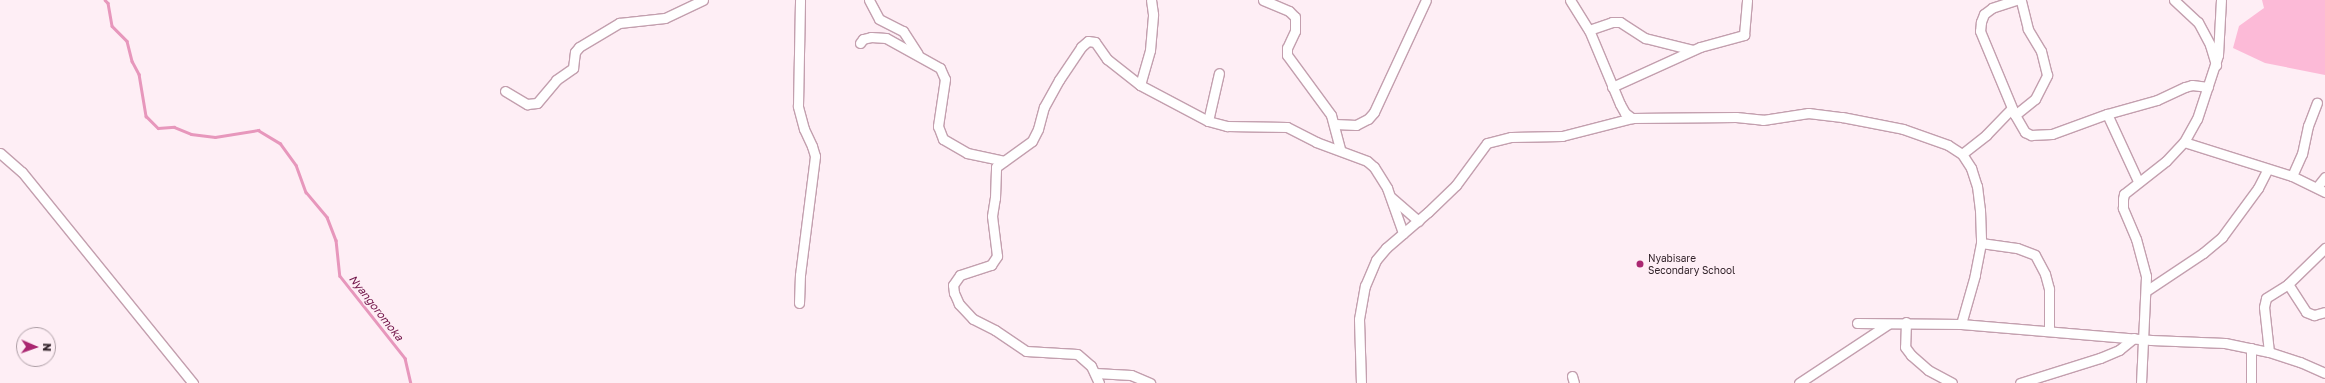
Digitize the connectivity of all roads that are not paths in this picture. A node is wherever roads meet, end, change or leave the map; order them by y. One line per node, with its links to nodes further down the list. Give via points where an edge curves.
1 (702, 0): 22 (street, via 660,19 619,23 579,47 575,52 573,68 556,80 537,103 527,104)
2 (800, 0): 46 (street, via 798,106 802,125 815,156 800,275)
3 (869, 0): 16 (street, via 879,19 903,31)
4 (1151, 0): 19 (street, via 1151,36)
5 (1263, 0): 28 (street, via 1289,11 1295,17 1295,31 1287,48 1288,58 1326,107)
6 (1426, 0): 28 (street, via 1374,112 1368,119 1356,124)
7 (1570, 0): 13 (street)
8 (1747, 0): 15 (street, via 1744,35)
9 (2016, 0): 24 (street, via 1992,8 1984,14 1980,31)
10 (2021, 0): 24 (street, via 2028,29 2041,51 2047,75 2034,99)
11 (2174, 0): 17 (street, via 2198,22 2210,45)
12 (2221, 0): 17 (street, via 2218,23 2220,46)
13 (1589, 30): 15 (street, via 1620,22 1645,38); 20 (street)
14 (860, 43): 16 (street, via 870,37 886,38)
15 (1693, 50): 20 (street)
16 (918, 54): 33 (street, via 940,68 943,73 944,96 938,126 943,139 967,153)
17 (2216, 65): 21 (street)
18 (1219, 72): 27 (street)
19 (1140, 85): 27 (street); 33 (street, via 1107,59 1095,42 1088,41 1081,47 1059,80 1044,107 1034,138)
20 (1612, 87): 26 (street, via 1625,113)
21 (2208, 87): 25 (street, via 2192,85 2157,100); 29 (street, via 2197,119)
22 (505, 91)
23 (2317, 103): 35 (street, via 2308,126 2302,154)
24 (2014, 112): 25 (street, via 2025,132 2040,136); 32 (street)
25 (2107, 114): 37 (street)
26 (1632, 118): 32 (street, via 1651,120 1724,117 1763,120 1808,113 1829,115 1903,129 1948,145); 40 (street, via 1562,136 1511,137 1491,141 1481,149 1456,185)
27 (1208, 121): 30 (street, via 1227,126 1287,127 1316,142)
28 (1335, 124): 30 (street)
29 (2184, 142): 34 (street); 37 (street, via 2166,161)
30 (1340, 149): 39 (street, via 1370,164)
31 (0, 153): 60 (street, via 22,172)
32 (1962, 154): 42 (street, via 1971,168 1977,186)
33 (1004, 161): 56 (street, via 995,171 995,198 992,209 997,256 991,265 964,272 956,278 953,285 955,296 968,315 1022,349 1030,352 1077,354)
34 (2267, 170): 35 (street); 45 (street, via 2254,195 2222,237 2203,253)
35 (2292, 176): 38 (street)
36 (2325, 177): 38 (street)
37 (2138, 181): 45 (street, via 2124,194 2123,208 2144,266)
38 (2321, 190)
39 (1392, 198): 40 (street); 41 (street)
40 (1418, 221): 41 (street)
41 (1403, 233): 63 (street, via 1376,260 1365,286 1359,319)
42 (1981, 243): 51 (street, via 1976,275); 52 (street, via 2016,248 2035,255 2045,274 2049,289)
43 (2325, 248): 44 (street)
44 (2288, 284): 47 (street, via 2306,312 2314,315); 55 (street, via 2269,295 2264,302)
45 (2146, 291): 53 (street)
46 (799, 303)
47 (2325, 312)
48 (1906, 322): 50 (street); 51 (street); 65 (street, via 1905,347 1911,355 1928,370)
49 (1856, 323): 50 (street)
50 (1890, 323): 64 (street)
51 (1961, 324): 52 (street)
52 (2049, 330): 53 (street)
53 (2138, 338): 54 (street, via 2225,343); 59 (street, via 2100,358); 66 (street)
54 (2251, 348): 55 (street); 67 (street)
55 (2269, 352): 57 (street, via 2300,362)
56 (1095, 373): 58 (street); 61 (street)
57 (2325, 374)
58 (1137, 380): 62 (street)
59 (2026, 382)
60 (193, 383)
61 (1099, 383)
62 (1150, 383)
63 (1361, 383)
64 (1799, 383)
65 (1952, 383)
66 (2141, 383)
67 (2251, 383)

